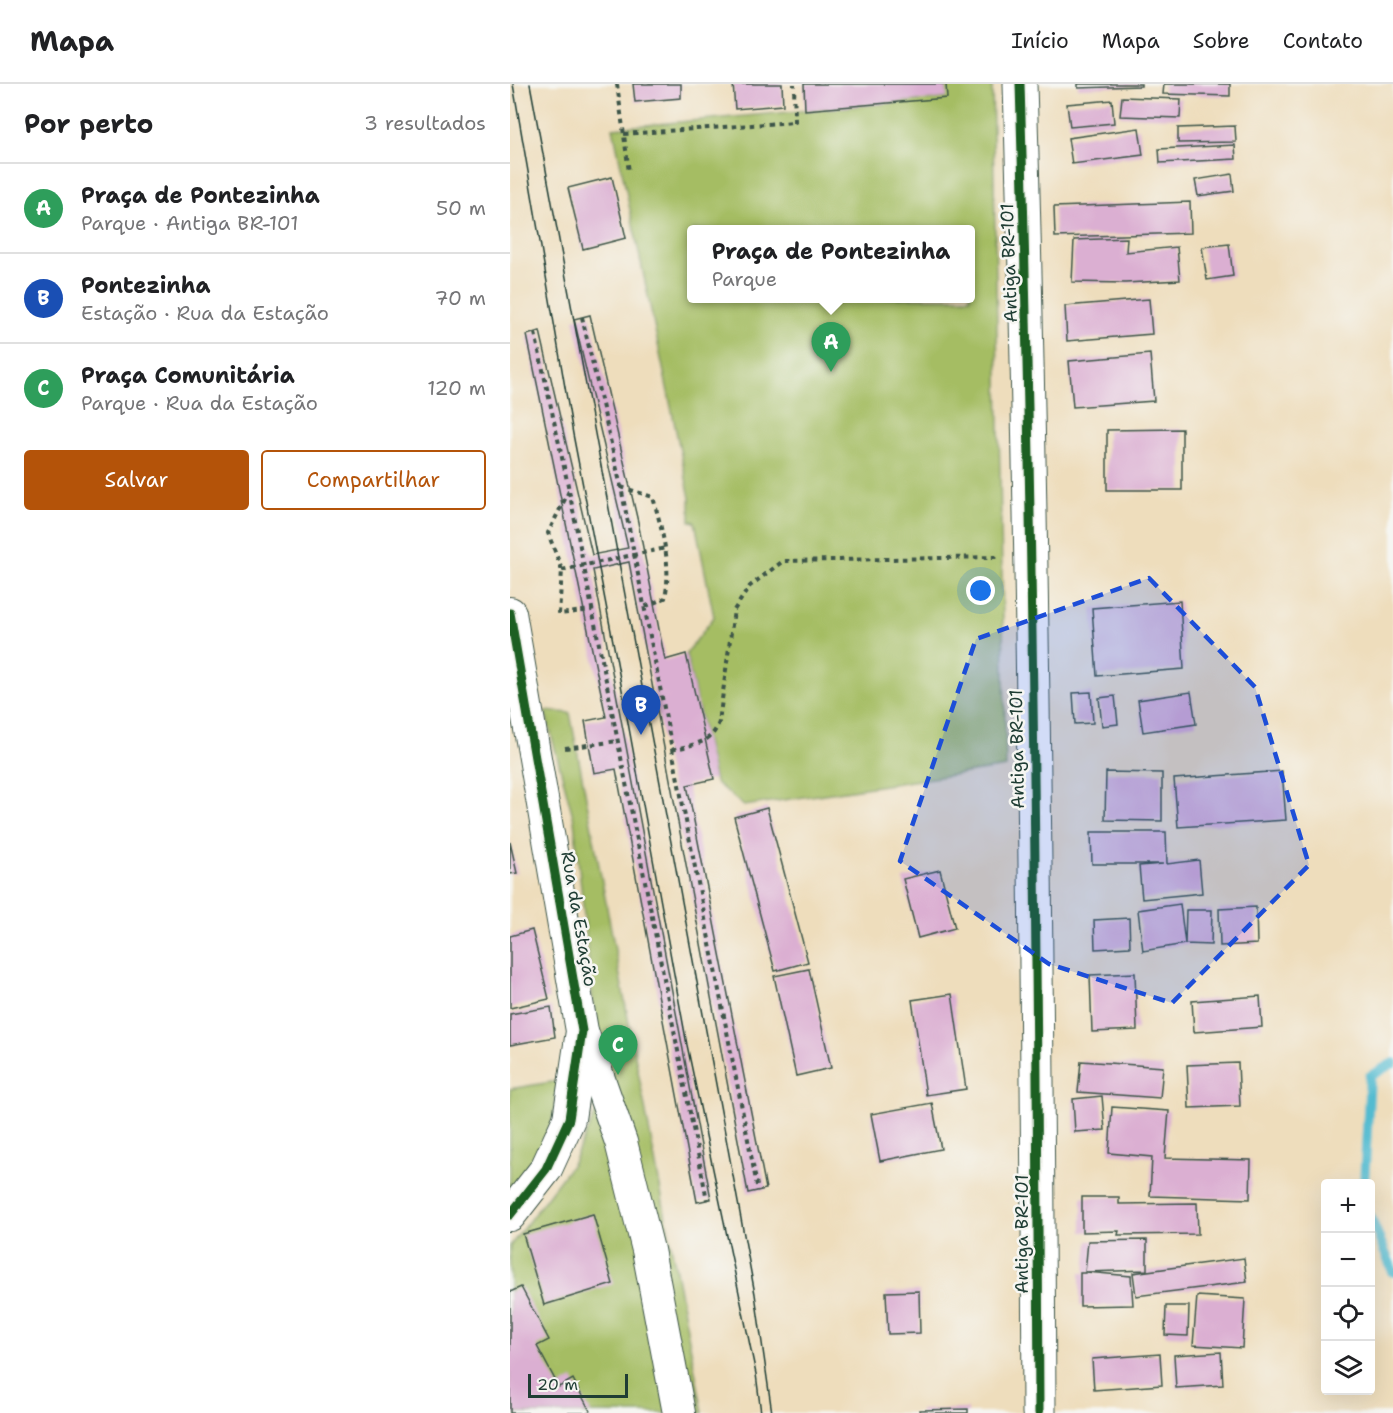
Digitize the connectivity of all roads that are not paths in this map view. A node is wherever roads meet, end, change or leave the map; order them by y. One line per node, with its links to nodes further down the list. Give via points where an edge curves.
1 (1020, 84): 6 (main road, Antiga BR-101, via 1031,556)
2 (510, 613): 3 (street, Rua da Estação)
3 (582, 1031): 4 (street, Rua da Estação, via 569,1119 546,1169); 5 (street, via 621,1142 648,1250)
4 (510, 1215)
5 (679, 1413)
6 (1039, 1413)

